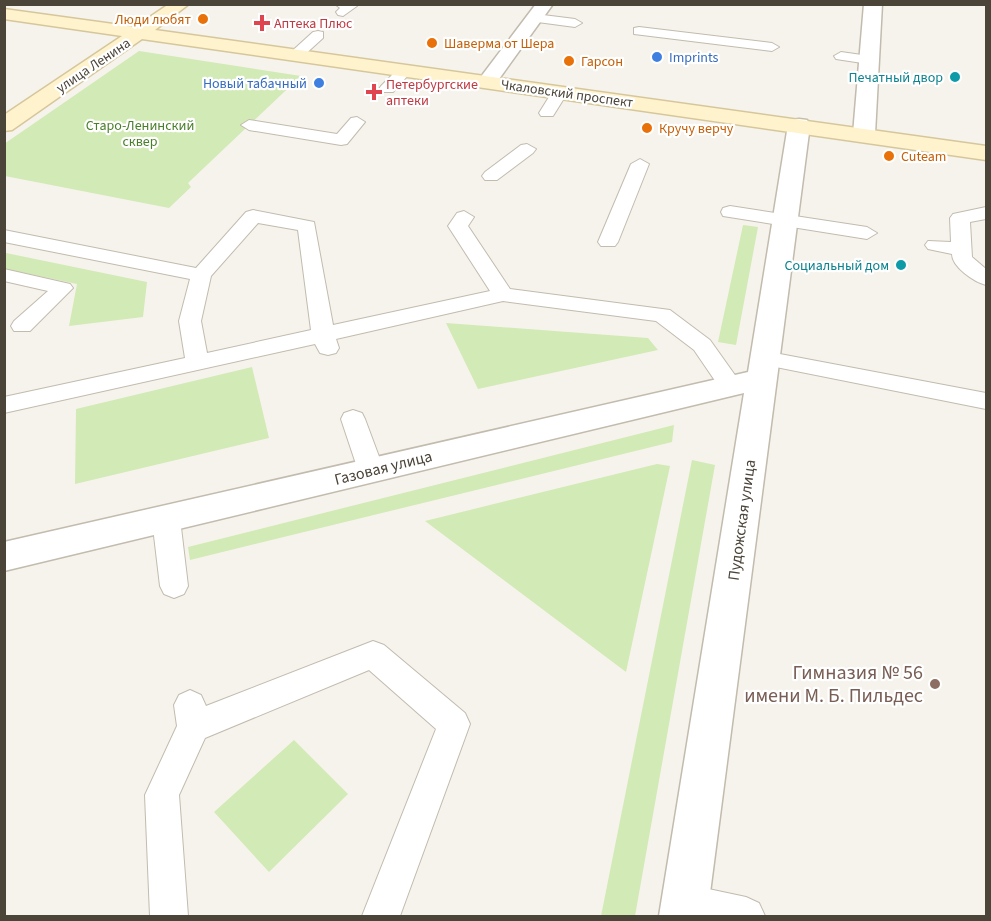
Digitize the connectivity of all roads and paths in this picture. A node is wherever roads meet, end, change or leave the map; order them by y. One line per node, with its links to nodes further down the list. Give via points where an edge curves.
1 (154, 4): 7 (street, улица Ленина)
2 (182, 4): 9 (street, улица Ленина)
3 (873, 4): 14 (street)
4 (540, 11): 6 (lane); 16 (street)
5 (4, 14): 7 (street, Чкаловский проспект)
6 (575, 22)
7 (115, 30): 9 (street, Чкаловский проспект); 19 (street, улица Ленина)
8 (639, 31): 11 (lane)
9 (140, 34): 12 (street, Чкаловский проспект); 23 (street, улица Ленина)
10 (318, 35): 12 (lane)
11 (772, 47)
12 (296, 55): 15 (street, Чкаловский проспект)
13 (840, 56): 14 (lane)
14 (869, 60): 25 (street)
15 (405, 70): 16 (street, Чкаловский проспект); 17 (lane)
16 (487, 82): 18 (street, Чкаловский проспект)
17 (387, 89)
18 (560, 92): 20 (lane); 22 (street, Чкаловский проспект)
19 (4, 102)
20 (547, 113)
21 (357, 122): 24 (lane, via 341,140)
22 (799, 124): 25 (street, Чкаловский проспект); 35 (street, Пудожская улица)
23 (4, 125)
24 (249, 125)
25 (864, 134): 27 (street, Чкаловский проспект)
26 (527, 149): 29 (lane)
27 (987, 153)
28 (640, 164): 30 (lane)
29 (490, 176)
30 (626, 197): 31 (lane); 38 (lane)
31 (649, 200)
32 (730, 212): 35 (lane)
33 (987, 213): 40 (lane, via 960,218)
34 (465, 217): 44 (lane, via 458,226)
35 (785, 221): 36 (lane); 48 (street, Пудожская улица)
36 (867, 233)
37 (4, 236): 42 (lane)
38 (608, 242)
39 (935, 245): 40 (lane)
40 (961, 249): 43 (lane, via 962,259)
41 (4, 275): 45 (lane, via 63,288)
42 (201, 275): 46 (lane, via 253,216 308,226); 47 (lane, via 190,321)
43 (987, 279)
44 (503, 294): 46 (lane); 48 (lane, via 662,315 702,345)
45 (22, 326)
46 (325, 341): 47 (lane)
47 (197, 362): 50 (lane)
48 (752, 374): 49 (lane); 52 (street, Газовая улица); 56 (street, Пудожская улица)
49 (987, 401)
50 (4, 405)
51 (353, 419): 52 (lane)
52 (371, 470): 53 (street, Газовая улица)
53 (166, 519): 54 (street, Газовая улица); 55 (lane)
54 (4, 556)
55 (174, 586)
56 (684, 910): 59 (lane)
57 (169, 916): 58 (lane, via 162,795 192,716 373,654 454,724)
58 (381, 916)
59 (746, 916)

